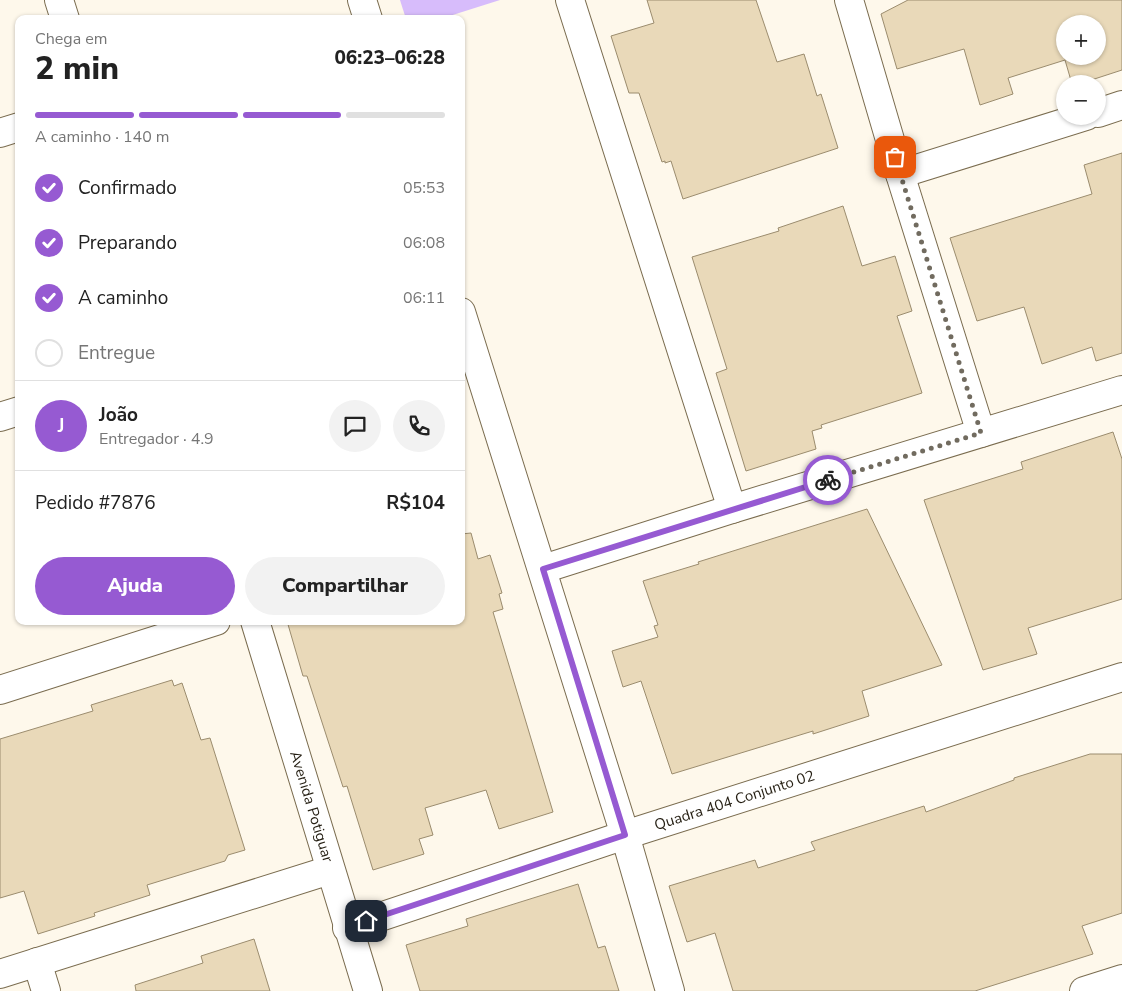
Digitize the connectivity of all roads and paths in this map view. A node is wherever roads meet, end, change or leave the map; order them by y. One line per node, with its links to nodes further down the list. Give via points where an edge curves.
1 (59, 0): 5 (street)
2 (362, 0): 6 (street)
3 (570, 0): 18 (street)
4 (849, 0): 12 (street)
5 (64, 15)
6 (367, 15)
7 (1122, 105): 8 (street)
8 (1106, 110)
9 (1057, 125): 12 (street)
10 (15, 128): 11 (street)
11 (0, 133)
12 (900, 174): 17 (street)
13 (465, 325): 19 (street)
14 (1122, 390): 17 (street)
15 (15, 412): 16 (street)
16 (0, 417)
17 (981, 433): 18 (street)
18 (732, 509): 19 (street)
19 (543, 569): 24 (street)
20 (203, 625): 23 (street)
21 (256, 625): 25 (street, Avenida Potiguar)
22 (1122, 677): 24 (street, Quadra 404 Conjunto 02)
23 (0, 690)
24 (625, 835): 26 (street, Quadra 404 Conjunto 02); 32 (street)
25 (330, 870): 26 (street, Avenida Potiguar); 27 (street)
26 (348, 928): 31 (street, Avenida Potiguar)
27 (36, 962): 28 (street); 30 (street)
28 (0, 974)
29 (1122, 979): 33 (street)
30 (46, 991)
31 (368, 991)
32 (670, 991)
33 (1084, 991)

